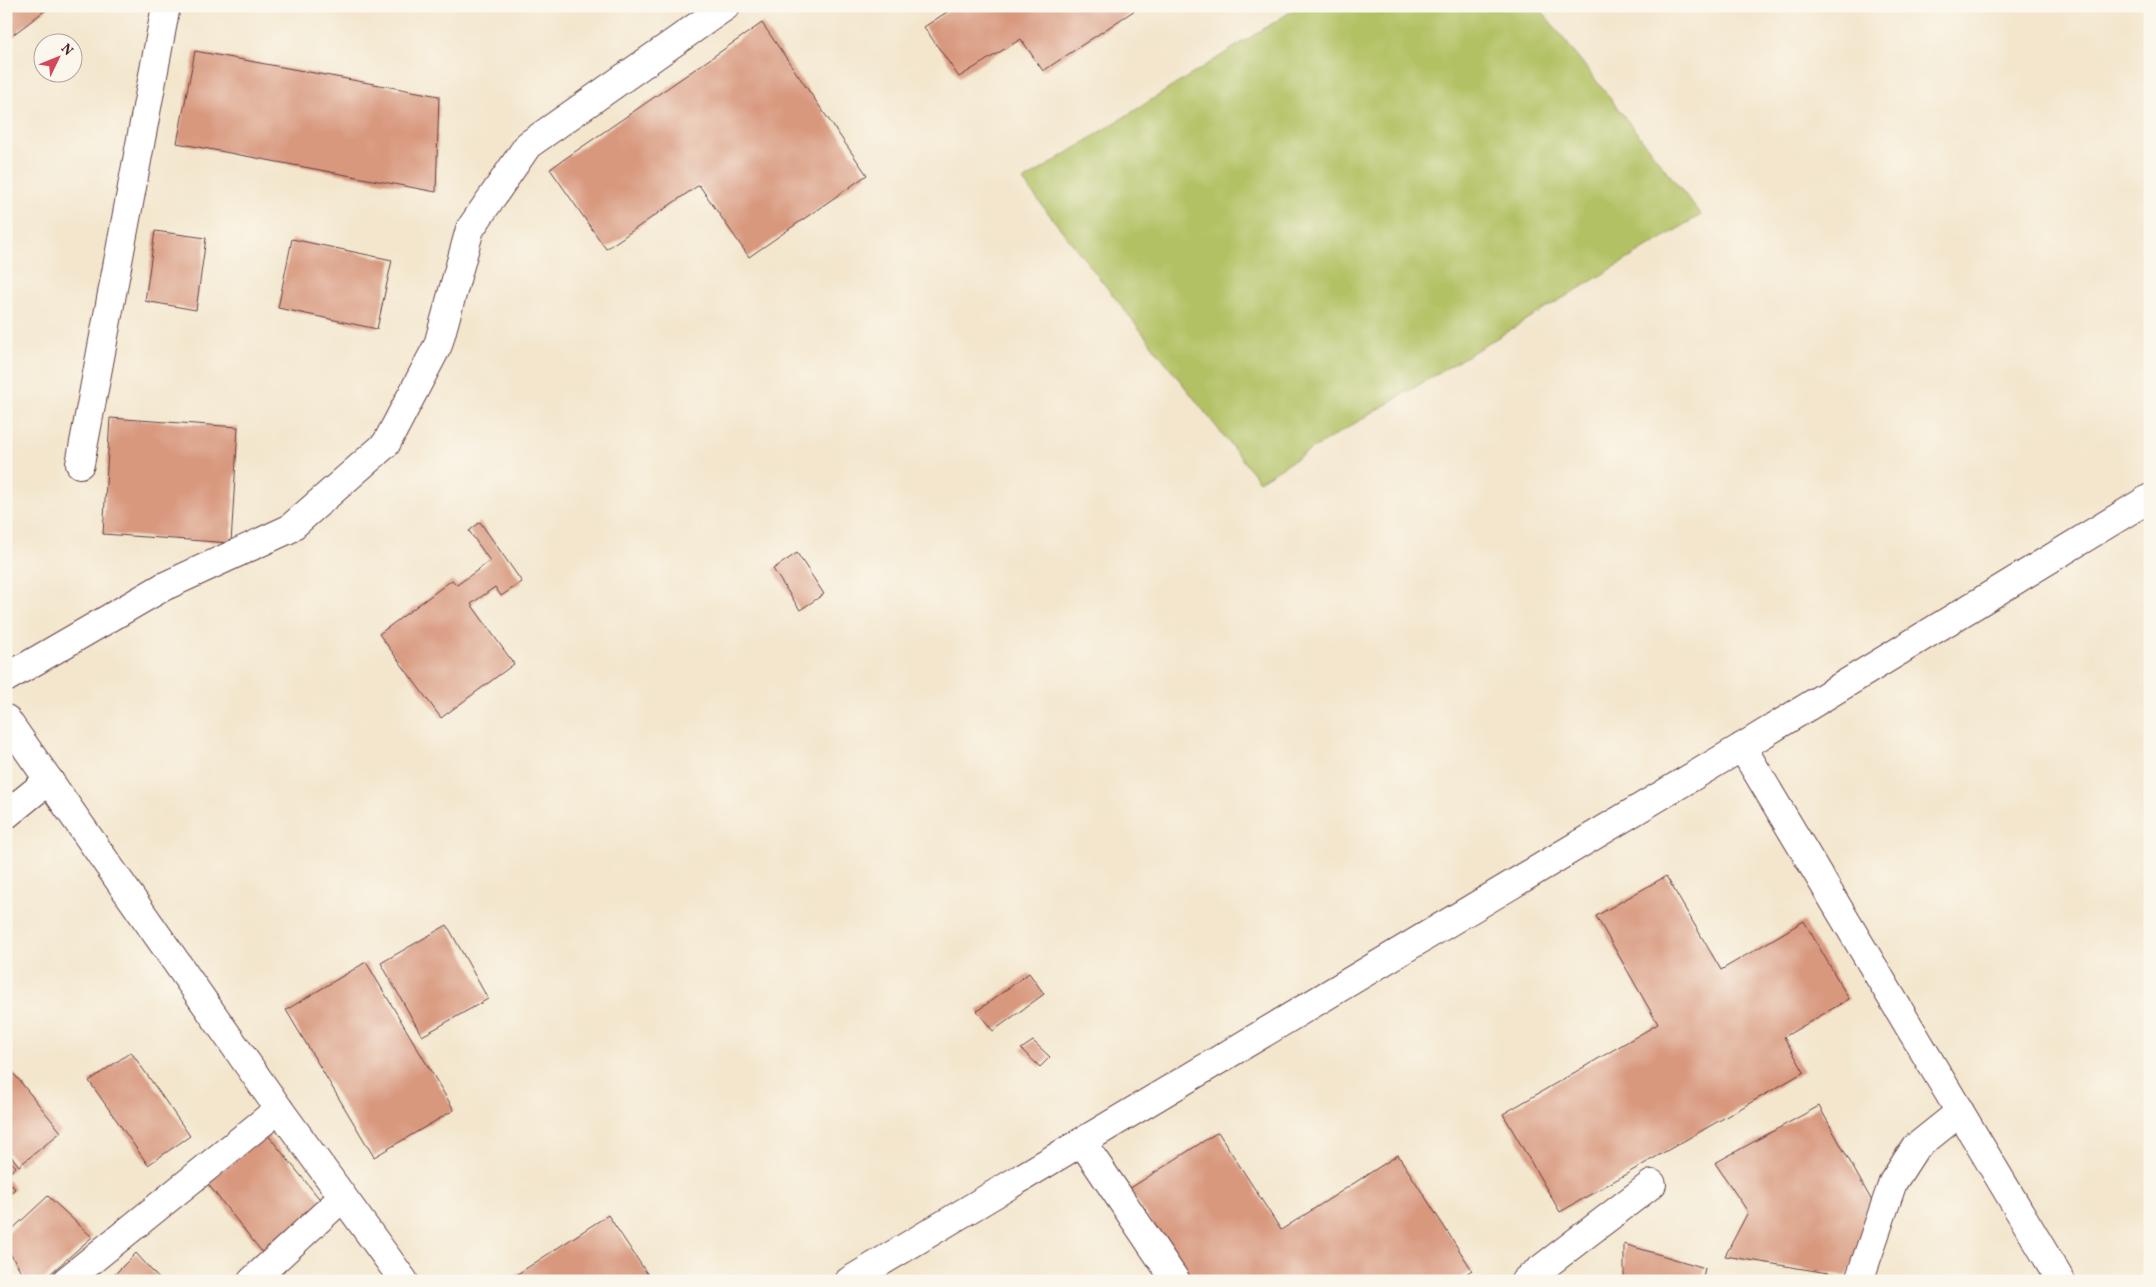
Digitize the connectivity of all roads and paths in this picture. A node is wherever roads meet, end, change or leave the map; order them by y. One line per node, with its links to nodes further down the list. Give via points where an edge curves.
1 (166, 6): 3 (street)
2 (726, 6): 5 (street, via 528,145 470,229 438,345 386,444 289,529 163,587)
3 (80, 464)
4 (2150, 498): 7 (street)
5 (6, 678)
6 (6, 719): 8 (street)
7 (1742, 747): 11 (street); 12 (street)
8 (49, 780): 9 (street); 10 (street)
9 (6, 815)
10 (279, 1109): 14 (street); 15 (street)
11 (1960, 1112): 21 (street, via 1915,1148 1893,1182); 22 (street)
12 (1082, 1142): 18 (street); 19 (street)
13 (1652, 1184): 20 (street)
14 (342, 1198): 16 (street); 17 (street)
15 (66, 1281)
16 (252, 1281)
17 (404, 1281)
18 (848, 1281)
19 (1176, 1281)
20 (1525, 1281)
21 (1859, 1281)
22 (2061, 1281)

